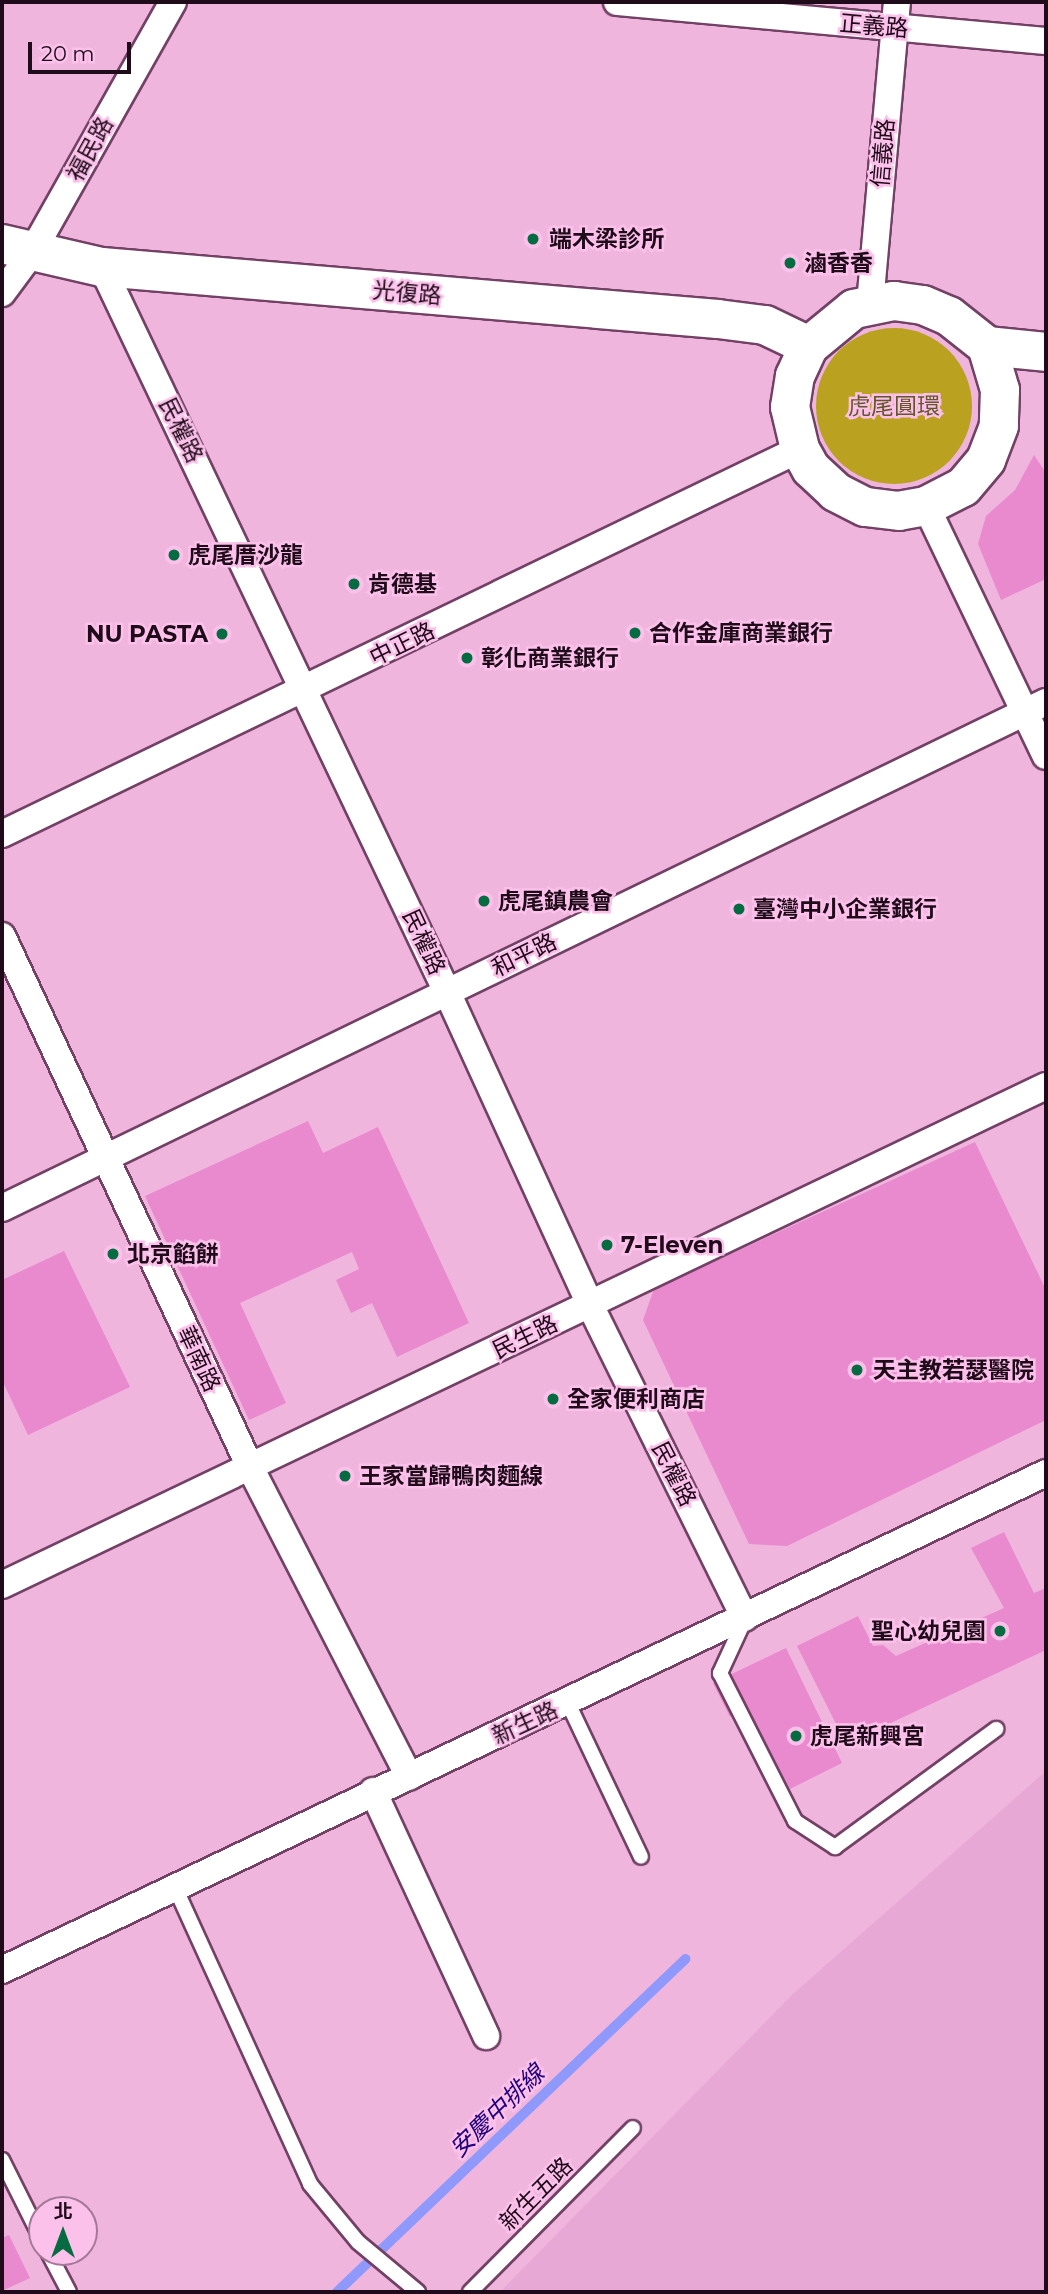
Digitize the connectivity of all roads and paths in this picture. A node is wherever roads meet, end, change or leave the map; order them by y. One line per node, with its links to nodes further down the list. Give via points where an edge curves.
1 (173, 2): 5 (street, 福民路)
2 (617, 2): 3 (street, 正義路)
3 (896, 15): 4 (street, 正義路); 8 (street, 信義路)
4 (1046, 41)
5 (17, 249): 6 (street, 光復路); 7 (street, 福民路)
6 (102, 267): 9 (street, 光復路, via 719,319 765,325); 14 (street, 民權路)
7 (2, 293)
8 (870, 304): 9 (street, via 832,323); 10 (street, via 923,305 949,316)
9 (809, 346): 12 (street, via 795,376 790,407)
10 (987, 346): 11 (street); 13 (street, via 1000,390 999,426 986,460 963,487)
11 (1046, 352)
12 (800, 449): 13 (street, via 811,469 836,492 866,507 899,511); 14 (street, 中正路)
13 (926, 506): 15 (street)
14 (305, 691): 17 (street, 中正路); 19 (street, 民權路)
15 (1036, 707): 16 (street); 19 (street, 和平路)
16 (1046, 756)
17 (2, 834)
18 (2, 936): 21 (street, 華南路)
19 (447, 992): 21 (street, 和平路); 23 (street, 民權路)
20 (1046, 1086): 23 (street, 民生路)
21 (105, 1159): 22 (street, 和平路); 24 (street, 華南路)
22 (2, 1208)
23 (590, 1305): 24 (street, 民生路); 27 (street, 民權路)
24 (251, 1469): 26 (street, 民生路); 30 (street, 華南路)
25 (1046, 1473): 27 (street, 新生路)
26 (2, 1585)
27 (745, 1618): 28 (street, 新生路); 29 (lane, via 720,1673 795,1821 835,1847)
28 (568, 1703): 30 (street, 新生路); 32 (lane)
29 (996, 1729)
30 (409, 1777): 31 (street, 新生路)
31 (373, 1791): 33 (street, 新生路); 35 (street)
32 (641, 1857)
33 (174, 1885): 34 (street, 新生路); 41 (lane, via 310,2184 358,2242)
34 (2, 1970)
35 (486, 2036)
36 (634, 2129): 42 (lane, 新生五路)
37 (2, 2160): 38 (lane)
38 (28, 2212)
39 (55, 2266): 40 (lane)
40 (68, 2292)
41 (418, 2292)
42 (470, 2292)

